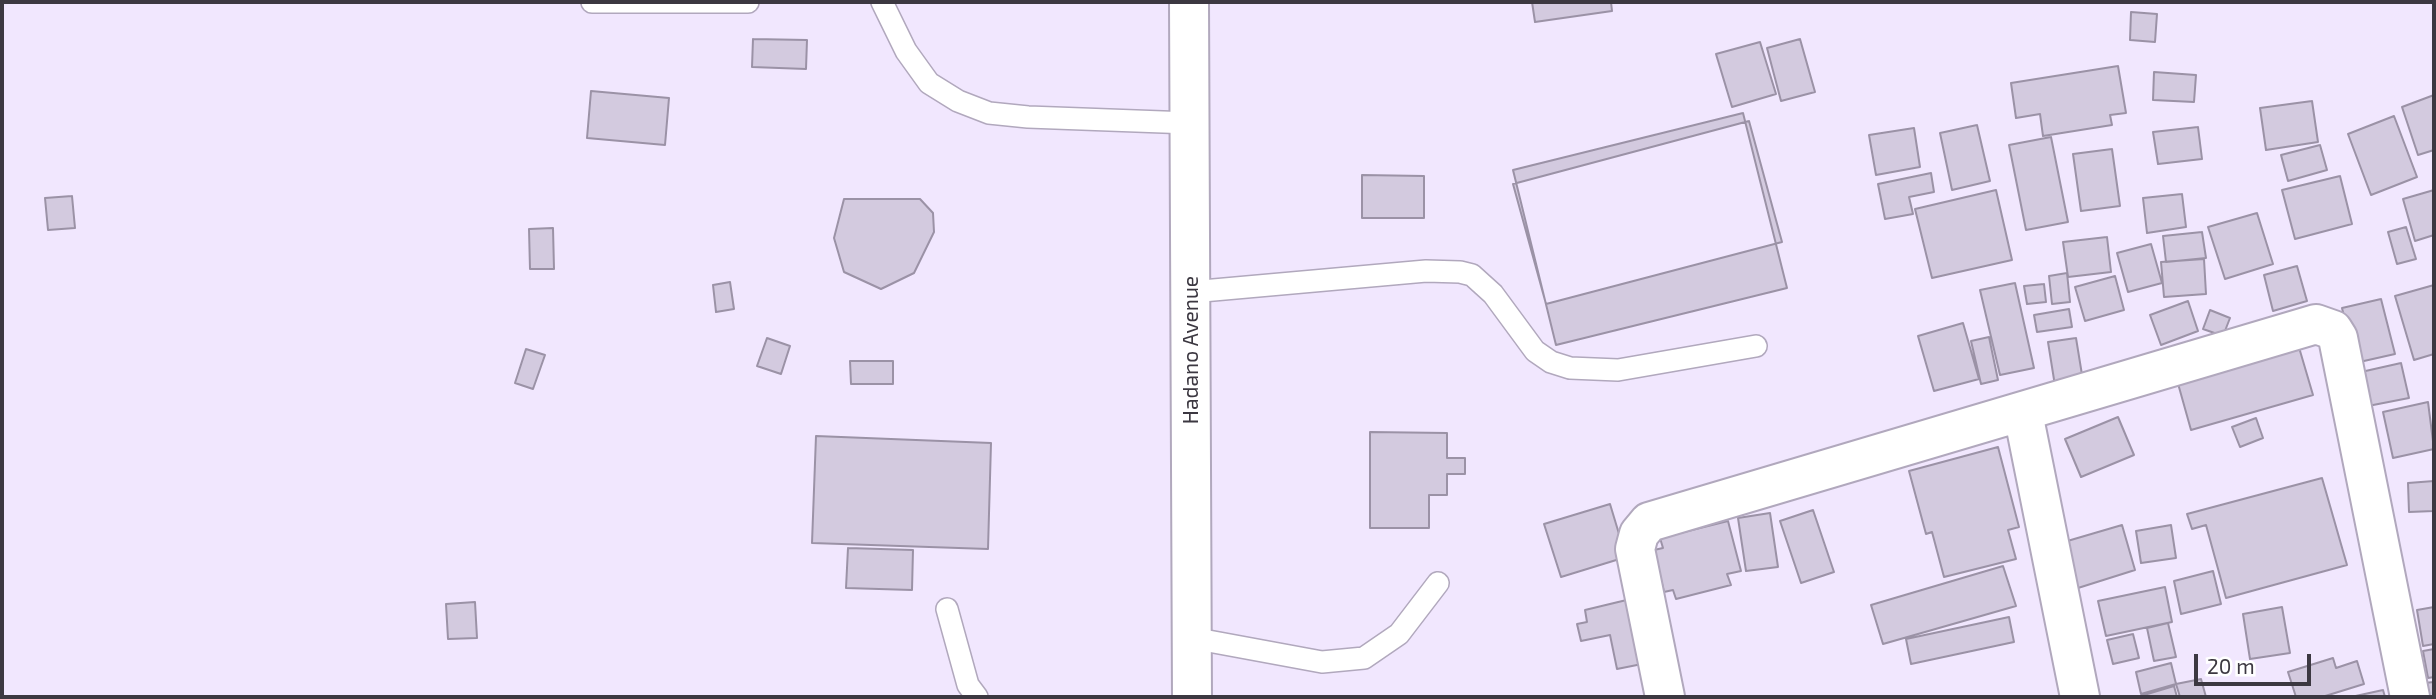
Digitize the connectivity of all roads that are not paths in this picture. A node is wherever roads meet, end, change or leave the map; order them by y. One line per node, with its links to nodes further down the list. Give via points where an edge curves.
1 (592, 2): 2 (lane)
2 (748, 2)
3 (883, 2): 5 (lane, via 906,51 929,83 958,101 989,113 1028,117)
4 (1189, 2): 5 (street, Hadano Avenue)
5 (1190, 123): 6 (street, Hadano Avenue)
6 (1191, 292): 7 (lane, via 1452,271 1480,281 1535,351 1570,368 1618,370); 11 (street, Hadano Avenue)
7 (1756, 346)
8 (2023, 413): 14 (street, via 1649,522 1639,534 1635,550); 15 (street); 16 (street, via 2304,326 2324,325 2333,330)
9 (1438, 583): 11 (lane, via 1399,634 1384,647 1355,660 1322,662)
10 (947, 609): 12 (lane, via 968,685)
11 (1192, 638): 13 (street, Hadano Avenue)
12 (977, 697)
13 (1192, 697)
14 (1665, 697)
15 (2080, 697)
16 (2410, 697)

